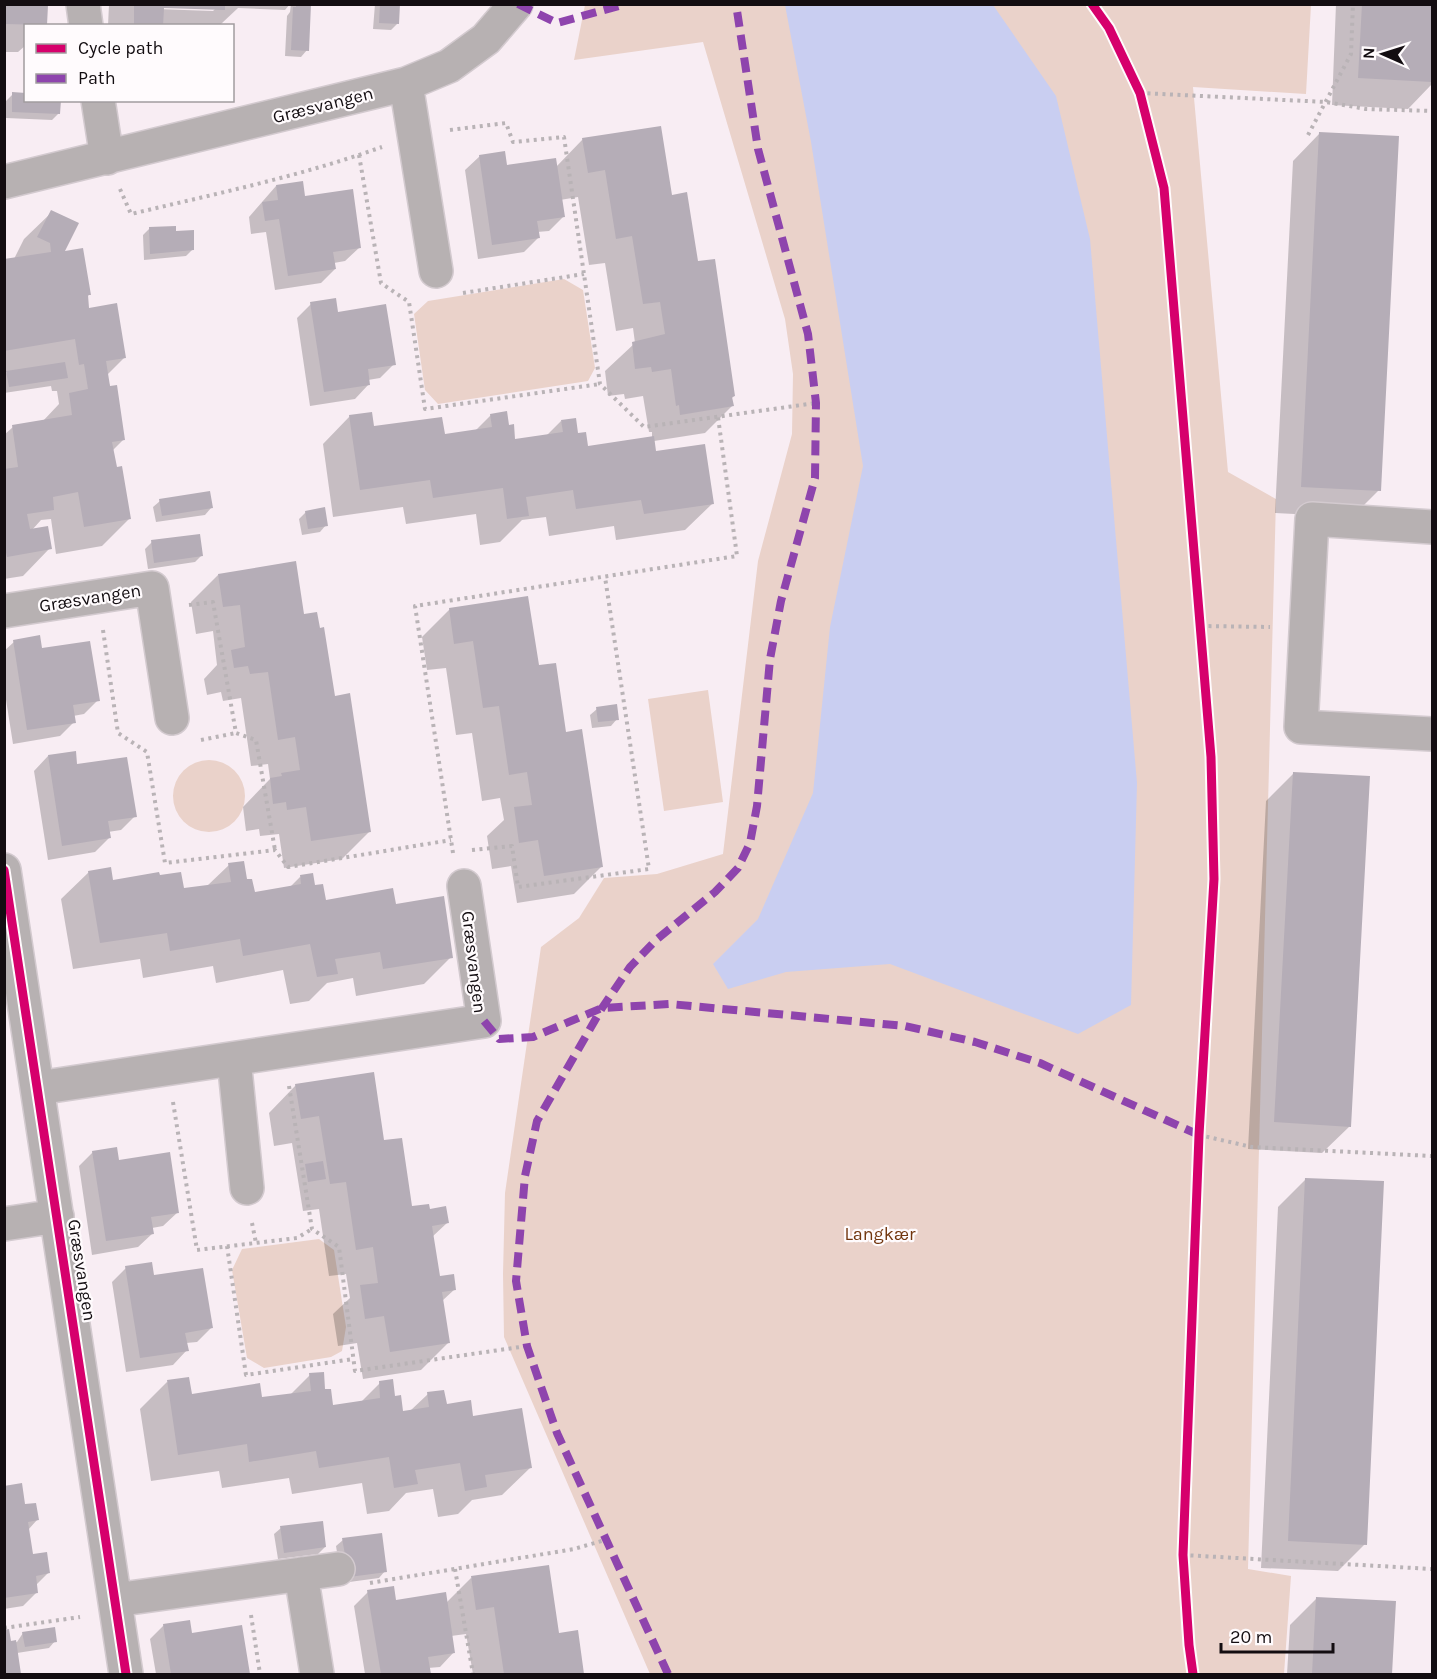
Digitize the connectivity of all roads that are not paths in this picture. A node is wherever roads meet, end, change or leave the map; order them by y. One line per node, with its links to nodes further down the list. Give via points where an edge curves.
1 (83, 4): 3 (street)
2 (516, 4): 4 (street, Græsvangen, via 486,39 449,66)
3 (86, 24)
4 (406, 84): 6 (street, Græsvangen); 8 (street)
5 (98, 102): 6 (street)
6 (107, 159): 7 (street, Græsvangen)
7 (4, 182)
8 (444, 283)
9 (1432, 527): 12 (street, via 1312,519 1301,728)
10 (4, 611): 11 (street, Græsvangen, via 152,588)
11 (172, 718)
12 (1432, 734)
13 (4, 870): 16 (street, Græsvangen)
14 (464, 886): 15 (street, Græsvangen, via 484,1021)
15 (234, 1059): 16 (street, Græsvangen); 17 (street)
16 (38, 1088): 18 (street, Græsvangen)
17 (247, 1188)
18 (57, 1216): 19 (street, Græsvangen); 22 (street, Græsvangen)
19 (4, 1224)
20 (338, 1569): 21 (street)
21 (301, 1574): 22 (street); 24 (street)
22 (116, 1606): 23 (street, Græsvangen)
23 (126, 1674)
24 (317, 1674)

